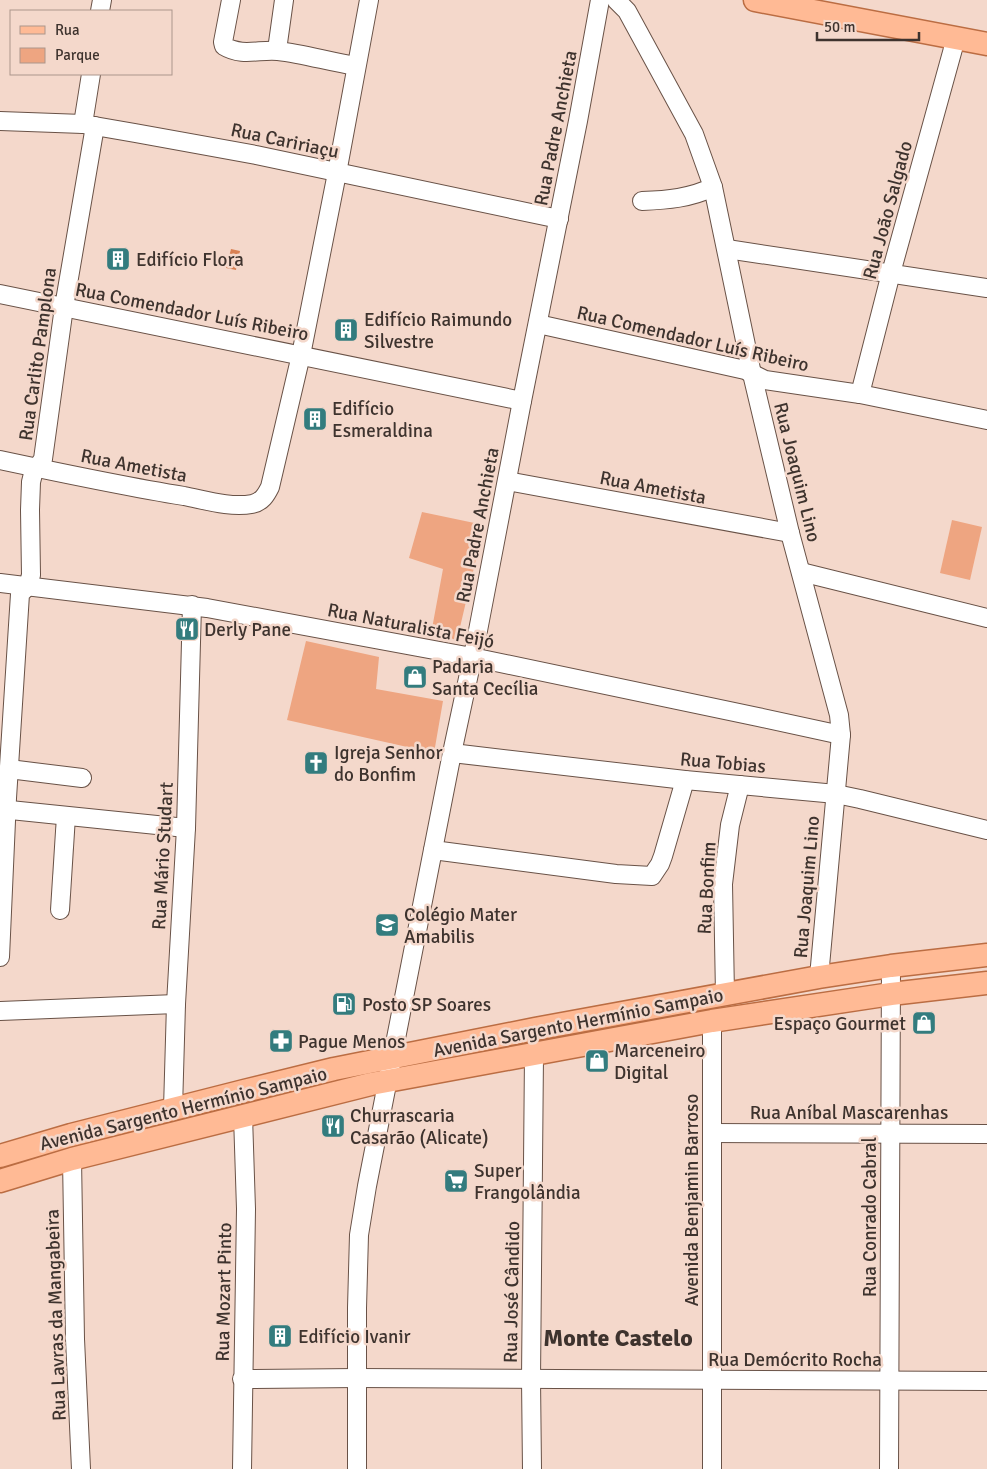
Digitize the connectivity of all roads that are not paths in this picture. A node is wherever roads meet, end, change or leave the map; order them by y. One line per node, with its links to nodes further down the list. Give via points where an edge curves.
1 (231, 0): 9 (street, via 224,46 244,53)
2 (284, 0): 9 (street)
3 (369, 0): 10 (street)
4 (600, 0): 17 (street, Rua Padre Anchieta)
5 (616, 0): 15 (street, Rua Joaquim Lino, via 629,15 694,134)
6 (767, 1): 7 (main road)
7 (956, 38): 8 (main road); 19 (street, Rua João Salgado)
8 (987, 44)
9 (277, 50): 10 (street)
10 (356, 66): 14 (street)
11 (90, 75): 13 (street, Rua Carlito Pamplona)
12 (0, 121): 13 (street, Rua Caririaçu)
13 (89, 125): 14 (street, Rua Caririaçu); 22 (street, Rua Carlito Pamplona)
14 (337, 173): 17 (street, Rua Caririaçu); 24 (street)
15 (713, 187): 16 (street, via 668,200); 18 (street, Rua Joaquim Lino)
16 (642, 201)
17 (559, 218): 23 (street, Rua Padre Anchieta)
18 (727, 249): 19 (street); 25 (street, Rua Joaquim Lino)
19 (891, 273): 20 (street); 26 (street, Rua João Salgado)
20 (987, 288)
21 (0, 294): 22 (street, Rua Comendador Luís Ribeiro)
22 (64, 307): 24 (street, Rua Comendador Luís Ribeiro); 30 (street, Rua Carlito Pamplona, via 43,459)
23 (538, 324): 25 (street, Rua Comendador Luís Ribeiro); 27 (street, Rua Padre Anchieta)
24 (300, 355): 27 (street, Rua Comendador Luís Ribeiro); 30 (street, Rua Ametista, via 270,487 267,494 253,504 223,503)
25 (752, 374): 26 (street, Rua Comendador Luís Ribeiro, via 765,380); 32 (street, Rua Joaquim Lino)
26 (860, 394): 28 (street, Rua Comendador Luís Ribeiro)
27 (522, 401): 31 (street, Rua Padre Anchieta)
28 (987, 420)
29 (0, 460): 30 (street, Rua Ametista)
30 (36, 468): 35 (street, Rua Carlito Pamplona, via 30,494 31,575)
31 (507, 481): 32 (street, Rua Ametista); 38 (street, Rua Padre Anchieta)
32 (790, 533): 33 (street, Rua Joaquim Lino)
33 (801, 572): 37 (street); 39 (street, Rua Joaquim Lino)
34 (0, 583): 35 (street, Rua Naturalista Feijó)
35 (28, 586): 36 (street, Rua Naturalista Feijó); 41 (street, Rua Carlito Pamplona, via 20,594)
36 (192, 605): 38 (street, Rua Naturalista Feijó); 48 (street, Rua Mário Studart)
37 (987, 618)
38 (472, 657): 39 (street, Rua Naturalista Feijó); 40 (street, Rua Padre Anchieta)
39 (841, 735): 45 (street, Rua Joaquim Lino)
40 (452, 753): 43 (street, Rua Tobias); 50 (street, Rua Padre Anchieta)
41 (9, 769): 42 (street); 46 (street, Rua Carlito Pamplona)
42 (82, 778)
43 (686, 780): 44 (street, Rua Tobias); 50 (street, via 663,856 652,876)
44 (740, 784): 45 (street, Rua Tobias); 58 (street, Rua Bonfim, via 730,825 723,884)
45 (836, 794): 49 (street, Rua Tobias); 55 (street, Rua Joaquim Lino)
46 (4, 809): 47 (street); 53 (street, Rua Carlito Pamplona)
47 (66, 816): 48 (street); 51 (street)
48 (186, 828): 59 (street, Rua Mário Studart)
49 (987, 830)
50 (433, 850): 63 (street, Rua Padre Anchieta)
51 (60, 910)
52 (987, 955): 54 (main road, Avenida Sargento Hermínio Sampaio)
53 (0, 957)
54 (891, 966): 55 (main road, Avenida Sargento Hermínio Sampaio); 57 (street, Rua Conrado Cabral)
55 (820, 978): 58 (main road, Avenida Sargento Hermínio Sampaio)
56 (987, 983): 57 (main road, Avenida Sargento Hermínio Sampaio)
57 (890, 994): 61 (main road, Avenida Sargento Hermínio Sampaio); 68 (street, Rua Conrado Cabral)
58 (725, 995): 63 (main road, Avenida Sargento Hermínio Sampaio)
59 (176, 1004): 60 (street); 65 (street, Rua Mário Studart)
60 (0, 1011)
61 (712, 1021): 62 (main road, Avenida Sargento Hermínio Sampaio); 67 (street, Avenida Benjamin Barroso)
62 (534, 1054): 64 (main road, Avenida Sargento Hermínio Sampaio); 75 (street, Rua José Cândido)
63 (392, 1058): 64 (street, Rua Padre Anchieta); 65 (main road, Avenida Sargento Hermínio Sampaio)
64 (388, 1081): 66 (main road, Avenida Sargento Hermínio Sampaio); 73 (street, Rua Padre Anchieta, via 359,1234)
65 (173, 1109): 70 (main road, Avenida Sargento Hermínio Sampaio)
66 (243, 1116): 71 (main road, Avenida Sargento Hermínio Sampaio); 74 (street, Rua Mozart Pinto, via 246,1209)
67 (712, 1133): 68 (street, Rua Aníbal Mascarenhas); 76 (street, Avenida Benjamin Barroso)
68 (890, 1133): 69 (street, Rua Aníbal Mascarenhas); 77 (street, Rua Conrado Cabral)
69 (987, 1134)
70 (0, 1156)
71 (72, 1159): 72 (main road, Avenida Sargento Hermínio Sampaio); 79 (street, Rua Lavras da Mangabeira)
72 (0, 1181)
73 (357, 1378): 74 (street, Rua Demócrito Rocha); 75 (street, Rua Demócrito Rocha); 81 (street, Rua Padre Anchieta)
74 (242, 1379): 80 (street, Rua Mozart Pinto)
75 (531, 1379): 76 (street, Rua Demócrito Rocha); 82 (street, Rua José Cândido)
76 (712, 1380): 77 (street, Rua Demócrito Rocha); 83 (street, Avenida Benjamin Barroso)
77 (890, 1380): 78 (street, Rua Demócrito Rocha); 84 (street, Rua Conrado Cabral)
78 (987, 1381)
79 (81, 1469)
80 (242, 1469)
81 (357, 1469)
82 (532, 1469)
83 (712, 1469)
84 (889, 1469)

